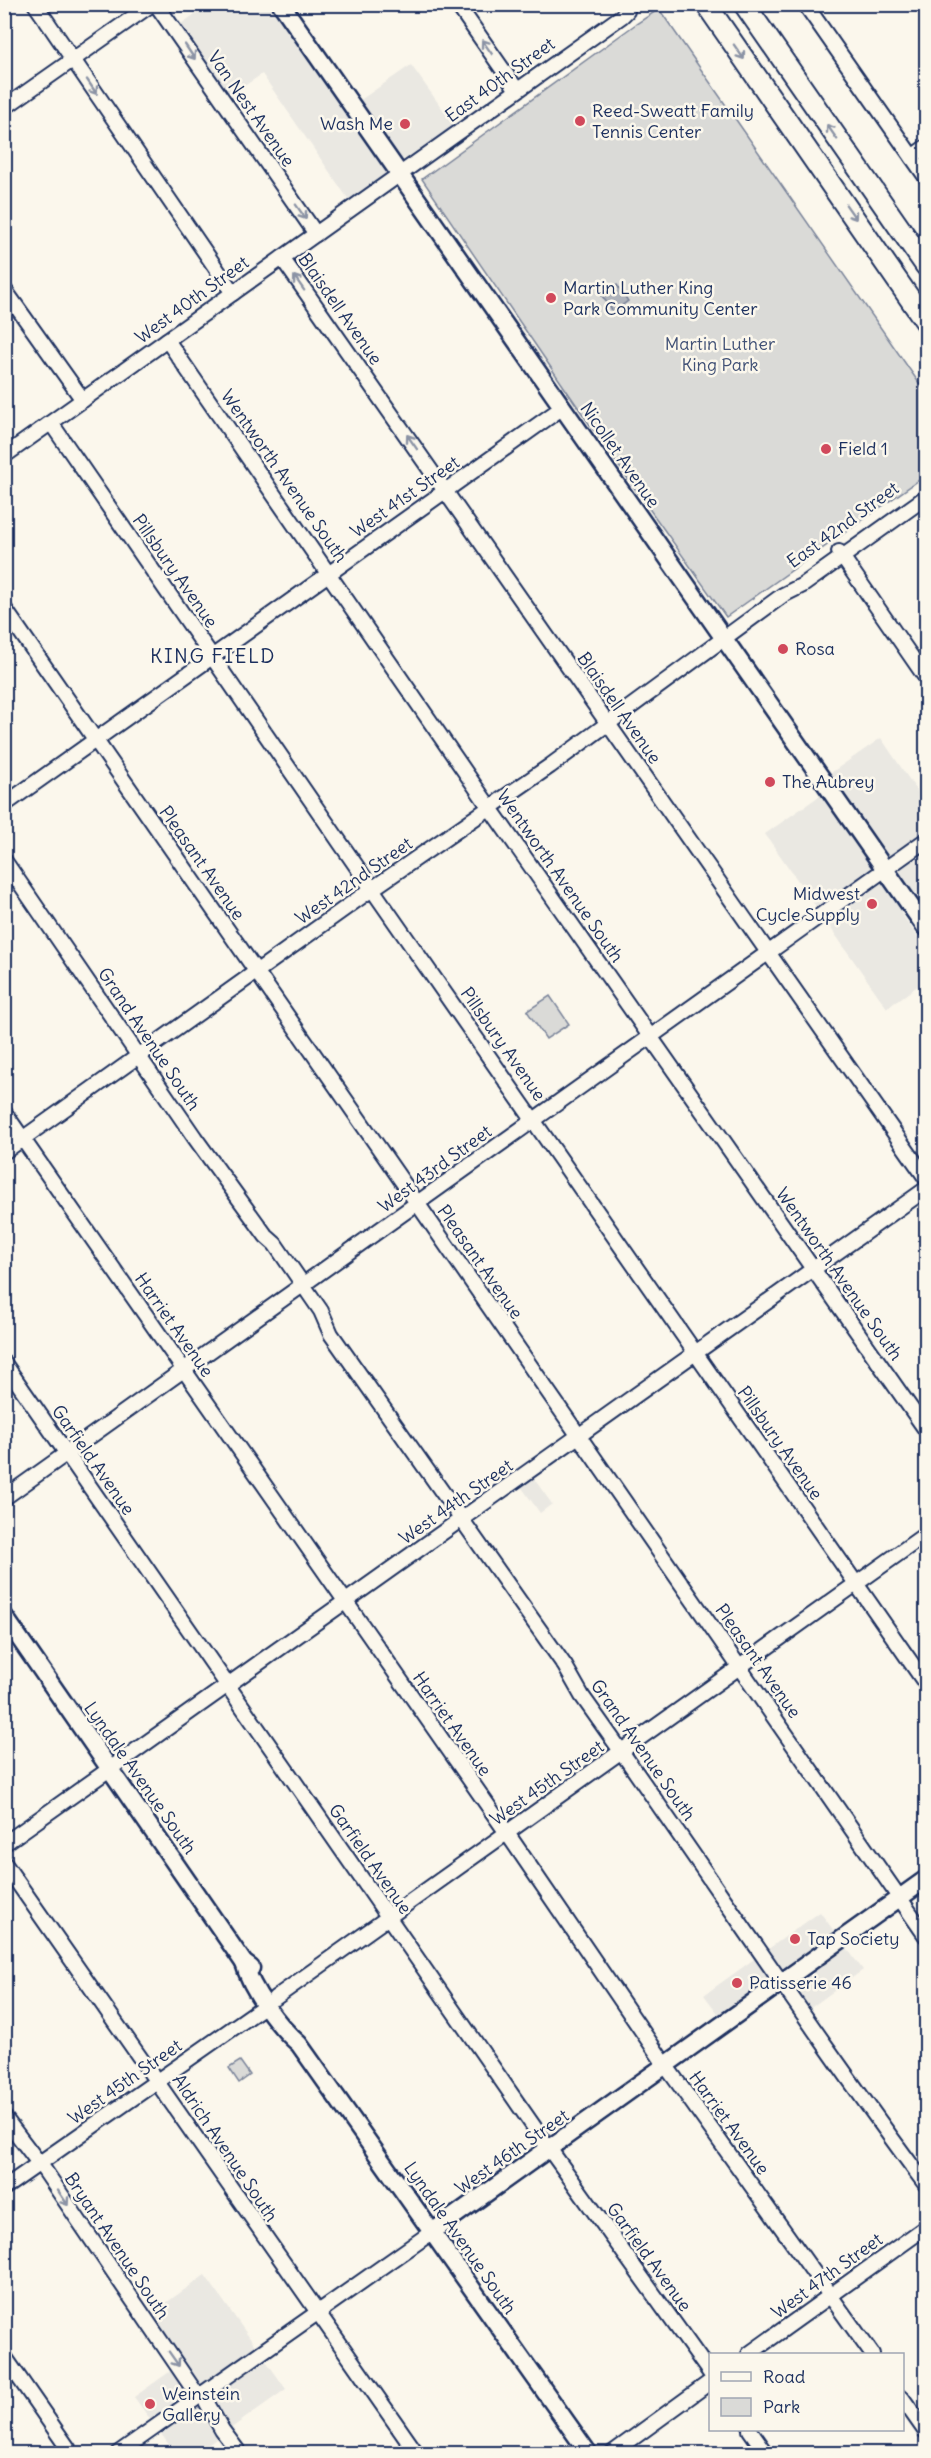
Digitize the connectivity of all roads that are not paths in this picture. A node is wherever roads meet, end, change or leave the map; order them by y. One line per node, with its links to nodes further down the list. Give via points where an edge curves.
1 (35, 4): 9 (street)
2 (154, 4): 9 (street); 16 (street, Van Nest Avenue, one-way to 16)
3 (281, 4): 14 (main road, Nicollet Avenue)
4 (457, 4): 10 (street, one-way to 4)
5 (706, 4): 21 (highway, one-way to 21)
6 (744, 4): 18 (highway, one-way to 6)
7 (805, 4): 13 (street)
8 (625, 10): 10 (street, East 40th Street)
9 (73, 59): 11 (street); 20 (street, one-way to 20)
10 (517, 90): 14 (street, East 40th Street)
11 (4, 108)
12 (927, 147): 13 (street)
13 (912, 157): 15 (street)
14 (400, 174): 16 (street, West 40th Street); 24 (main road, Nicollet Avenue)
15 (927, 177)
16 (316, 234): 17 (street, West 40th Street)
17 (282, 258): 20 (street, West 40th Street); 28 (street, Blaisdell Avenue, one-way to 17)
18 (927, 266)
19 (4, 289): 23 (street)
20 (233, 293): 22 (street, West 40th Street)
21 (927, 322)
22 (167, 340): 23 (street, West 40th Street); 31 (street, Wentworth Avenue South)
23 (83, 400): 25 (street, West 40th Street)
24 (563, 407): 28 (street, West 41st Street); 33 (main road, Nicollet Avenue)
25 (51, 423): 26 (street, West 40th Street); 34 (street, Pillsbury Avenue)
26 (4, 456)
27 (927, 486): 30 (street, East 42nd Street)
28 (446, 490): 31 (street, West 41st Street); 36 (street, Blaisdell Avenue)
29 (927, 497): 30 (street, East 42nd Street)
30 (840, 554): 33 (street, East 42nd Street, via 803,585); 35 (street)
31 (329, 573): 34 (street, West 41st Street); 39 (street, Wentworth Avenue South)
32 (4, 608): 37 (street, Pleasant Avenue)
33 (723, 638): 36 (street, West 42nd Street); 42 (main road, Nicollet Avenue)
34 (212, 657): 37 (street, West 41st Street); 43 (street, Pillsbury Avenue)
35 (927, 678)
36 (607, 723): 39 (street, West 42nd Street); 45 (street, Blaisdell Avenue)
37 (95, 739): 38 (street, West 41st Street); 46 (street, Pleasant Avenue)
38 (4, 805)
39 (490, 808): 43 (street, West 42nd Street); 47 (street, Wentworth Avenue South)
40 (927, 840): 42 (street, West 43rd Street)
41 (4, 860): 48 (street, Grand Avenue South)
42 (885, 869): 44 (main road, Nicollet Avenue); 45 (street, West 43rd Street)
43 (372, 889): 46 (street, West 42nd Street); 50 (street, Pillsbury Avenue)
44 (927, 928)
45 (768, 952): 47 (street, West 43rd Street); 53 (street, Blaisdell Avenue)
46 (256, 972): 48 (street, West 42nd Street); 55 (street, Pleasant Avenue)
47 (651, 1036): 50 (street, West 43rd Street); 56 (street, Wentworth Avenue South)
48 (139, 1056): 51 (street, West 42nd Street); 57 (street, Grand Avenue South, via 275,1244)
49 (4, 1112): 51 (street, Harriet Avenue)
50 (534, 1120): 55 (street, West 43rd Street); 58 (street, Pillsbury Avenue)
51 (22, 1139): 52 (street, West 42nd Street); 60 (street, Harriet Avenue)
52 (4, 1152)
53 (927, 1178)
54 (927, 1188): 56 (street, West 44th Street)
55 (418, 1203): 57 (street, West 43rd Street); 62 (street, Pleasant Avenue)
56 (814, 1269): 58 (street, West 44th Street); 61 (street, Wentworth Avenue South)
57 (300, 1288): 60 (street, West 43rd Street); 65 (street, Grand Avenue South, via 321,1311 331,1334)
58 (696, 1353): 62 (street, West 44th Street); 67 (street, Pillsbury Avenue)
59 (4, 1363): 63 (street, Garfield Avenue)
60 (184, 1371): 63 (street, West 43rd Street); 68 (street, Harriet Avenue)
61 (927, 1430)
62 (579, 1437): 65 (street, West 44th Street); 70 (street, Pleasant Avenue)
63 (68, 1454): 64 (street, West 43rd Street); 72 (street, Garfield Avenue)
64 (4, 1498)
65 (462, 1520): 68 (street, West 44th Street); 73 (street, Grand Avenue South)
66 (927, 1534): 67 (street, West 45th Street)
67 (856, 1584): 70 (street, West 45th Street); 71 (street, Pillsbury Avenue)
68 (346, 1603): 72 (street, West 44th Street); 75 (street, Harriet Avenue)
69 (4, 1616): 74 (main road, Lyndale Avenue South)
70 (741, 1667): 73 (street, West 45th Street); 79 (street, Pleasant Avenue)
71 (927, 1684)
72 (227, 1687): 74 (street, West 44th Street); 80 (street, Garfield Avenue)
73 (622, 1752): 75 (street, West 45th Street); 82 (street, Grand Avenue South)
74 (110, 1769): 76 (street, West 44th Street); 83 (main road, Lyndale Avenue South, via 244,1963 248,1977)
75 (507, 1833): 80 (street, West 45th Street); 84 (street, Harriet Avenue)
76 (4, 1844)
77 (4, 1863): 85 (street, Aldrich Avenue South)
78 (927, 1879): 79 (main road, West 46th Street)
79 (900, 1898): 81 (street, Pleasant Avenue); 82 (main road, West 46th Street)
80 (388, 1918): 83 (street, West 45th Street); 87 (street, Garfield Avenue)
81 (927, 1936)
82 (783, 1983): 84 (main road, West 46th Street); 89 (street, Grand Avenue South)
83 (271, 2001): 85 (street, West 45th Street); 92 (main road, Lyndale Avenue South)
84 (666, 2066): 87 (main road, West 46th Street); 93 (street, Harriet Avenue)
85 (158, 2081): 88 (street, West 45th Street); 94 (street, Aldrich Avenue South)
86 (4, 2117): 88 (street, Bryant Avenue South)
87 (549, 2149): 92 (main road, West 46th Street); 98 (street, Garfield Avenue)
88 (39, 2165): 90 (street, West 45th Street); 100 (street, Bryant Avenue South, one-way to 100)
89 (927, 2185)
90 (4, 2188)
91 (927, 2227): 93 (street, West 47th Street)
92 (432, 2232): 94 (street, West 46th Street); 108 (main road, Lyndale Avenue South)
93 (831, 2296): 95 (street, West 47th Street); 96 (street, Harriet Avenue)
94 (317, 2313): 100 (street, West 46th Street); 107 (street, Aldrich Avenue South)
95 (752, 2353)
96 (871, 2353)
97 (4, 2356): 104 (street)
98 (709, 2370)
99 (709, 2383): 109 (street)
100 (200, 2395): 105 (street, West 46th Street); 106 (street, Bryant Avenue South)
101 (904, 2399): 103 (street)
102 (751, 2431): 110 (street)
103 (927, 2432)
104 (72, 2454)
105 (117, 2454)
106 (240, 2454)
107 (417, 2454)
108 (589, 2454)
109 (611, 2454)
110 (767, 2454)

